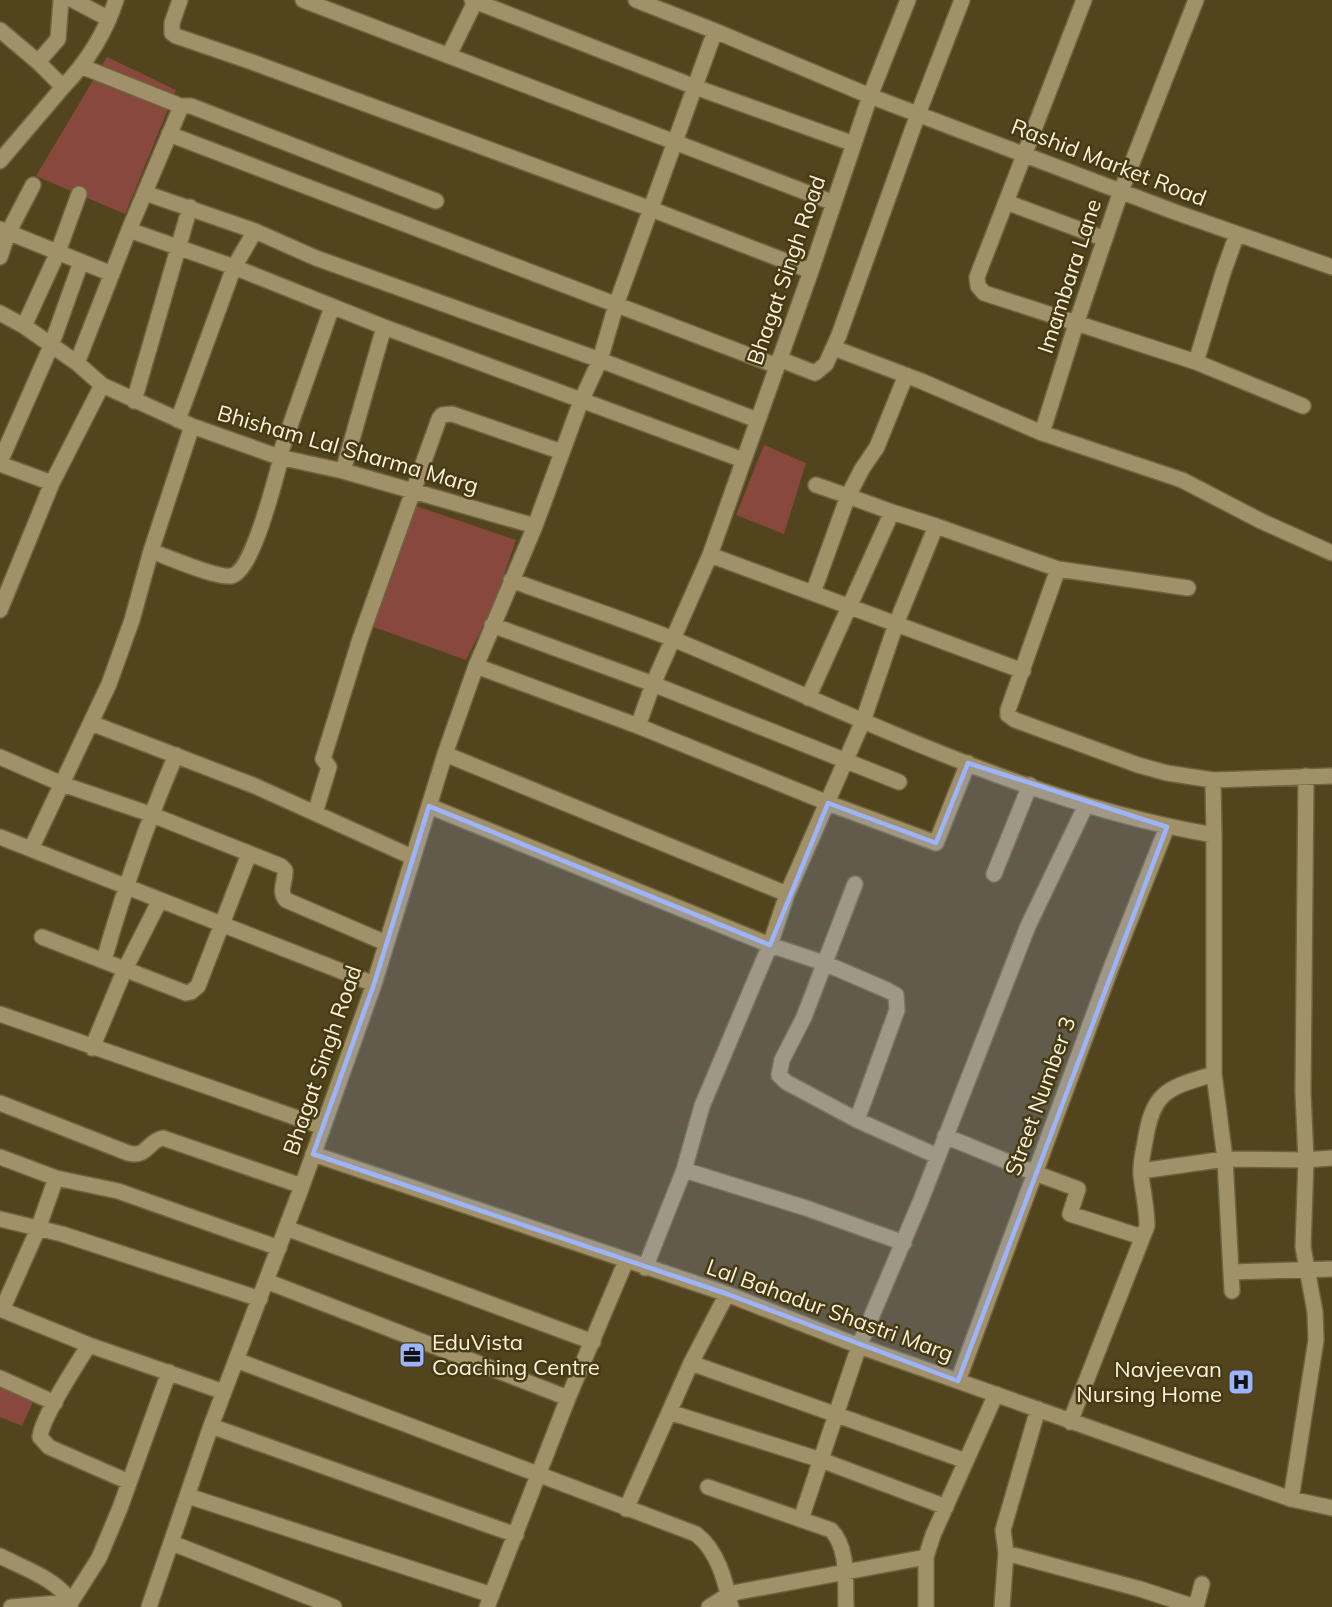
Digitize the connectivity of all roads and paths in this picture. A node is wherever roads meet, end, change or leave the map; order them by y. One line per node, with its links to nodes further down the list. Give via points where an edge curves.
1 (61, 0): 16 (street, via 57,39)
2 (73, 0): 12 (street)
3 (116, 0): 12 (street)
4 (180, 0): 36 (street, via 171,28 176,36)
5 (303, 0): 15 (street)
6 (474, 0): 15 (street); 19 (street)
7 (636, 0): 14 (street, Rashid Market Road)
8 (908, 0): 20 (street, Bhagat Singh Road)
9 (962, 0): 22 (street)
10 (1084, 0): 26 (street)
11 (1196, 0): 29 (street, Imambara Lane)
12 (109, 20): 17 (street)
13 (0, 30): 16 (street)
14 (715, 31): 19 (street, Bhagat Singh Road); 20 (street, Rashid Market Road)
15 (449, 55): 24 (street)
16 (38, 62): 18 (street)
17 (83, 67): 18 (street); 21 (street)
18 (63, 87): 27 (street)
19 (695, 87): 24 (street, Bhagat Singh Road); 25 (street)
20 (870, 96): 22 (street, Rashid Market Road); 25 (street, Bhagat Singh Road)
21 (179, 106): 23 (street); 32 (street, via 191,106)
22 (918, 114): 26 (street, Rashid Market Road); 57 (street)
23 (169, 134): 30 (street); 50 (street)
24 (675, 141): 33 (street); 36 (street, Bhagat Singh Road)
25 (854, 144): 33 (street, Bhagat Singh Road)
26 (1025, 154): 29 (street, Rashid Market Road); 34 (street)
27 (0, 161)
28 (33, 184): 38 (street)
29 (1121, 191): 40 (street, Rashid Market Road); 41 (street, Imambara Lane)
30 (145, 193): 35 (street); 37 (street)
31 (79, 194): 43 (street)
32 (436, 201)
33 (834, 202): 48 (street, Bhagat Singh Road)
34 (1006, 202): 41 (street); 53 (street, via 977,277 979,289)
35 (190, 207): 39 (street); 42 (street)
36 (651, 209): 48 (street); 50 (street, Bhagat Singh Road)
37 (129, 230): 42 (street); 49 (street)
38 (4, 231): 43 (street); 44 (street)
39 (255, 231): 46 (street); 58 (street, via 316,258)
40 (1237, 234): 47 (street, Rashid Market Road); 60 (street)
41 (1105, 239): 53 (street, Imambara Lane)
42 (179, 249): 46 (street); 64 (street)
43 (57, 252): 45 (street); 54 (street)
44 (0, 257)
45 (81, 262): 49 (street); 56 (street)
46 (234, 267): 51 (street); 68 (street)
47 (1332, 267)
48 (811, 271): 59 (street, Bhagat Singh Road)
49 (112, 274): 61 (street)
50 (616, 305): 58 (street, Bhagat Singh Road); 59 (street)
51 (332, 307): 55 (street); 71 (street)
52 (0, 313): 54 (street, Bhisham Lal Sharma Marg)
53 (1076, 324): 60 (street); 69 (street, Imambara Lane)
54 (24, 326): 56 (street, Bhisham Lal Sharma Marg)
55 (384, 327): 65 (street); 74 (street)
56 (51, 346): 61 (street, Bhisham Lal Sharma Marg); 73 (street)
57 (834, 348): 59 (street, via 826,364 815,373); 62 (street)
58 (600, 360): 65 (street, Bhagat Singh Road); 67 (street)
59 (778, 362): 67 (street, Bhagat Singh Road)
60 (1196, 362): 66 (street)
61 (77, 363): 63 (street, Bhisham Lal Sharma Marg)
62 (906, 375): 69 (street); 78 (street, via 877,447)
63 (102, 386): 64 (street, Bhisham Lal Sharma Marg); 75 (street)
64 (134, 401): 68 (street, Bhisham Lal Sharma Marg)
65 (581, 401): 70 (street, Bhagat Singh Road); 72 (street)
66 (1303, 406)
67 (757, 420): 72 (street, Bhagat Singh Road)
68 (185, 423): 71 (street, Bhisham Lal Sharma Marg); 82 (street)
69 (1042, 433): 83 (street, via 1182,480)
70 (562, 452): 77 (street, via 447,414 439,419); 80 (street, Bhagat Singh Road)
71 (279, 457): 74 (street, Bhisham Lal Sharma Marg); 82 (street, via 268,507 240,571 232,576 215,574)
72 (743, 460): 84 (street, Bhagat Singh Road)
73 (0, 463): 75 (street)
74 (343, 471): 77 (street, Bhisham Lal Sharma Marg)
75 (52, 483): 90 (street)
76 (816, 485): 78 (street)
77 (412, 492): 80 (street, Bhisham Lal Sharma Marg); 115 (street, via 323,759 329,767)
78 (848, 496): 79 (street); 88 (street)
79 (892, 512): 81 (street); 89 (street)
80 (535, 526): 86 (street, Bhagat Singh Road)
81 (936, 526): 85 (street); 91 (street)
82 (151, 551): 99 (street, via 132,620)
83 (1332, 553)
84 (710, 555): 88 (street); 93 (street, Bhagat Singh Road)
85 (1058, 569): 87 (street); 95 (street)
86 (511, 580): 92 (street, Bhagat Singh Road); 93 (street)
87 (1188, 588)
88 (813, 593): 89 (street)
89 (849, 606): 91 (street); 97 (street)
90 (0, 610)
91 (896, 624): 95 (street); 98 (street)
92 (492, 625): 94 (street, Bhagat Singh Road); 96 (street)
93 (672, 639): 96 (street, Bhagat Singh Road); 97 (street)
94 (476, 666): 100 (street); 101 (street, Bhagat Singh Road)
95 (1023, 671): 108 (street, via 1008,710 1011,718 1138,765)
96 (653, 684): 100 (street, Bhagat Singh Road); 104 (street)
97 (808, 698): 98 (street)
98 (863, 721): 104 (street); 105 (street)
99 (91, 723): 102 (street); 110 (street)
100 (638, 726): 112 (street)
101 (445, 754): 114 (street, Bhagat Singh Road); 126 (street)
102 (176, 755): 115 (street); 116 (street)
103 (0, 757): 110 (street)
104 (846, 760): 109 (street); 112 (street)
105 (968, 763): 111 (street); 112 (street, via 936,843)
106 (1306, 776): 107 (street); 108 (street); 148 (street)
107 (1332, 776)
108 (1213, 780): 118 (street)
109 (899, 782)
110 (62, 784): 116 (street); 120 (street)
111 (1030, 785): 113 (street); 123 (street)
112 (828, 803): 126 (street)
113 (1086, 805): 117 (street); 142 (street, via 1028,926)
114 (429, 806): 122 (street, Bhagat Singh Road); 131 (street)
115 (315, 813): 122 (street)
116 (150, 814): 121 (street); 125 (street)
117 (1167, 827): 118 (street); 151 (street, Street Number 3)
118 (1214, 835): 138 (street)
119 (0, 837): 120 (street)
120 (32, 849): 125 (street)
121 (249, 854): 128 (street); 130 (street, via 285,870 282,896 286,900)
122 (412, 856): 130 (street, Bhagat Singh Road)
123 (994, 874)
124 (855, 884): 133 (street)
125 (126, 886): 127 (street); 132 (street)
126 (786, 894): 131 (street)
127 (160, 900): 128 (street); 134 (street)
128 (221, 924): 134 (street, via 195,991 186,993); 135 (street)
129 (42, 937): 132 (street)
130 (386, 943): 135 (street, Bhagat Singh Road)
131 (770, 945): 133 (street); 149 (street, via 702,1106)
132 (104, 960): 134 (street)
133 (824, 963): 140 (street, via 896,995 897,1010); 140 (street, via 779,1075)
134 (125, 969): 137 (street)
135 (374, 984): 141 (street, Bhagat Singh Road)
136 (2, 1019): 137 (street)
137 (92, 1048): 141 (street)
138 (1214, 1074): 147 (street); 150 (street, via 1175,1085 1155,1105 1148,1120)
139 (0, 1103): 153 (street, via 128,1153 143,1153 157,1139 168,1139)
140 (857, 1120): 144 (street)
141 (323, 1127): 143 (street, Bhagat Singh Road)
142 (945, 1136): 144 (street); 151 (street)
143 (313, 1154): 153 (street, Bhagat Singh Road); 160 (street, Lal Bahadur Shastri Marg)
144 (937, 1155): 158 (street)
145 (0, 1157): 152 (street)
146 (1332, 1158): 148 (street)
147 (1225, 1159): 148 (street); 150 (street); 164 (street)
148 (1306, 1160): 163 (street, via 1303,1247)
149 (684, 1170): 158 (street); 161 (street)
150 (1141, 1171): 157 (street, via 1147,1215)
151 (1035, 1173): 157 (street, via 1078,1189 1070,1214); 177 (street, Street Number 3)
152 (56, 1178): 156 (street); 159 (street, via 118,1191)
153 (302, 1186): 155 (street, Bhagat Singh Road)
154 (0, 1219): 156 (street)
155 (286, 1228): 159 (street, Bhagat Singh Road); 170 (street)
156 (38, 1229): 168 (street); 169 (street)
157 (1142, 1238): 185 (street)
158 (904, 1243): 172 (street)
159 (279, 1248): 165 (street, Bhagat Singh Road)
160 (627, 1261): 161 (street, Lal Bahadur Shastri Marg); 170 (street)
161 (645, 1268): 167 (street, Lal Bahadur Shastri Marg)
162 (1332, 1269): 163 (street)
163 (1307, 1270): 164 (street); 193 (street, via 1316,1340)
164 (1231, 1272): 166 (street)
165 (266, 1281): 168 (street, Bhagat Singh Road); 180 (street)
166 (1232, 1291)
167 (727, 1294): 172 (street, Lal Bahadur Shastri Marg); 174 (street)
168 (260, 1299): 173 (street, Bhagat Singh Road)
169 (1, 1310): 171 (street)
170 (593, 1342): 180 (street)
171 (89, 1345): 175 (street); 181 (street)
172 (859, 1346): 177 (street, Lal Bahadur Shastri Marg); 184 (street)
173 (236, 1360): 178 (street, Bhagat Singh Road); 189 (street)
174 (691, 1363): 183 (street); 184 (street)
175 (169, 1372): 178 (street); 190 (street)
176 (0, 1378): 181 (street)
177 (958, 1382): 179 (street, Lal Bahadur Shastri Marg)
178 (224, 1392): 186 (street, Bhagat Singh Road)
179 (996, 1394): 182 (street, Lal Bahadur Shastri Marg); 188 (street)
180 (568, 1398): 189 (street)
181 (55, 1403): 190 (street, via 40,1431 43,1442)
182 (1038, 1409): 185 (street, Lal Bahadur Shastri Marg); 200 (street, via 1003,1530)
183 (669, 1412): 187 (street); 196 (street)
184 (837, 1415): 187 (street); 188 (street)
185 (1070, 1422): 193 (street, Lal Bahadur Shastri Marg)
186 (211, 1426): 192 (street, Bhagat Singh Road); 198 (street)
187 (821, 1460): 194 (street); 197 (street)
188 (966, 1461): 194 (street)
189 (539, 1474): 196 (street); 198 (street)
190 (129, 1482): 207 (street, via 99,1558)
191 (708, 1486): 197 (street)
192 (188, 1496): 199 (street, Bhagat Singh Road); 205 (street)
193 (1291, 1499): 195 (street, Lal Bahadur Shastri Marg)
194 (946, 1507): 202 (street)
195 (1332, 1508)
196 (626, 1509): 206 (street, via 696,1534 706,1542 715,1553)
197 (801, 1519): 203 (street, via 831,1530 838,1537)
198 (516, 1535): 205 (street)
199 (172, 1543): 208 (street, Bhagat Singh Road); 210 (street)
200 (1006, 1553): 214 (street); 215 (street)
201 (0, 1556): 207 (street, via 65,1592)
202 (926, 1557): 203 (street); 213 (street)
203 (844, 1573): 206 (street); 212 (street)
204 (1202, 1584): 215 (street)
205 (490, 1601)
206 (729, 1601): 211 (street)
207 (70, 1605): 209 (street)
208 (151, 1606)
209 (10, 1607)
210 (334, 1607)
211 (709, 1607)
212 (846, 1607)
213 (926, 1607)
214 (1002, 1607)
215 (1195, 1607)

